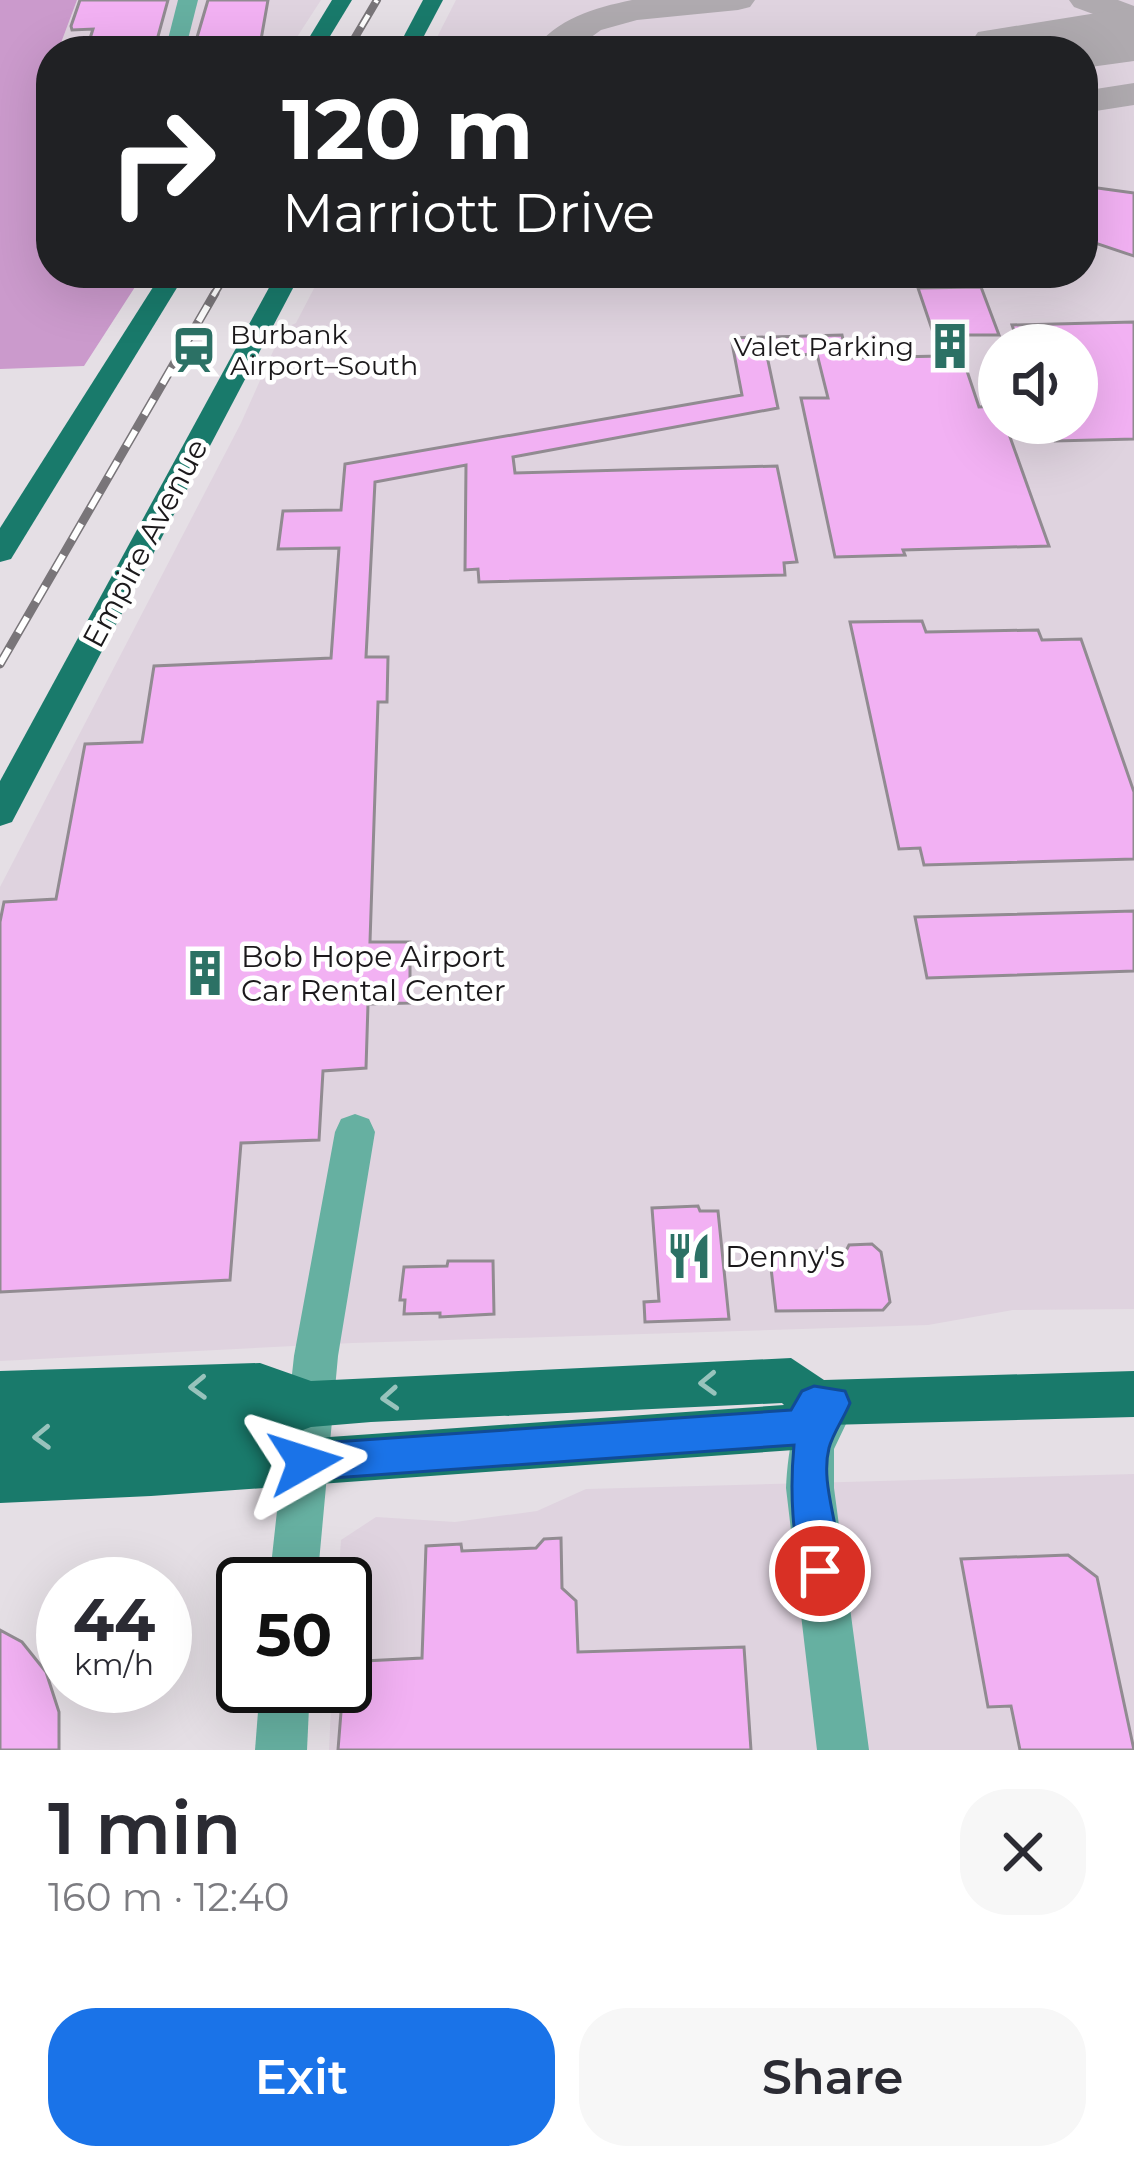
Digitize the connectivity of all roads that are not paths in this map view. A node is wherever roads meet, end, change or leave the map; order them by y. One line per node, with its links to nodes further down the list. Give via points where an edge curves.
1 (188, 0): 4 (street)
2 (343, 0): 5 (main road)
3 (433, 0): 6 (main road)
4 (179, 36)
5 (320, 36)
6 (414, 36)
7 (165, 288): 9 (main road)
8 (281, 288): 10 (main road, Empire Avenue)
9 (0, 552)
10 (0, 813)
11 (356, 1132): 15 (street)
12 (0, 1394): 15 (main road, one-way to 12, via 260,1385)
13 (1134, 1394): 14 (main road)
14 (824, 1403): 15 (main road, one-way to 15, via 785,1380); 17 (main road, via 794,1427); 22 (street, via 810,1488)
15 (311, 1404): 16 (main road, one-way to 16, via 242,1429); 17 (street)
16 (0, 1438)
17 (305, 1462): 18 (main road); 19 (street)
18 (0, 1479)
19 (296, 1557)
20 (284, 1713): 21 (street)
21 (281, 1750)
22 (843, 1750)

